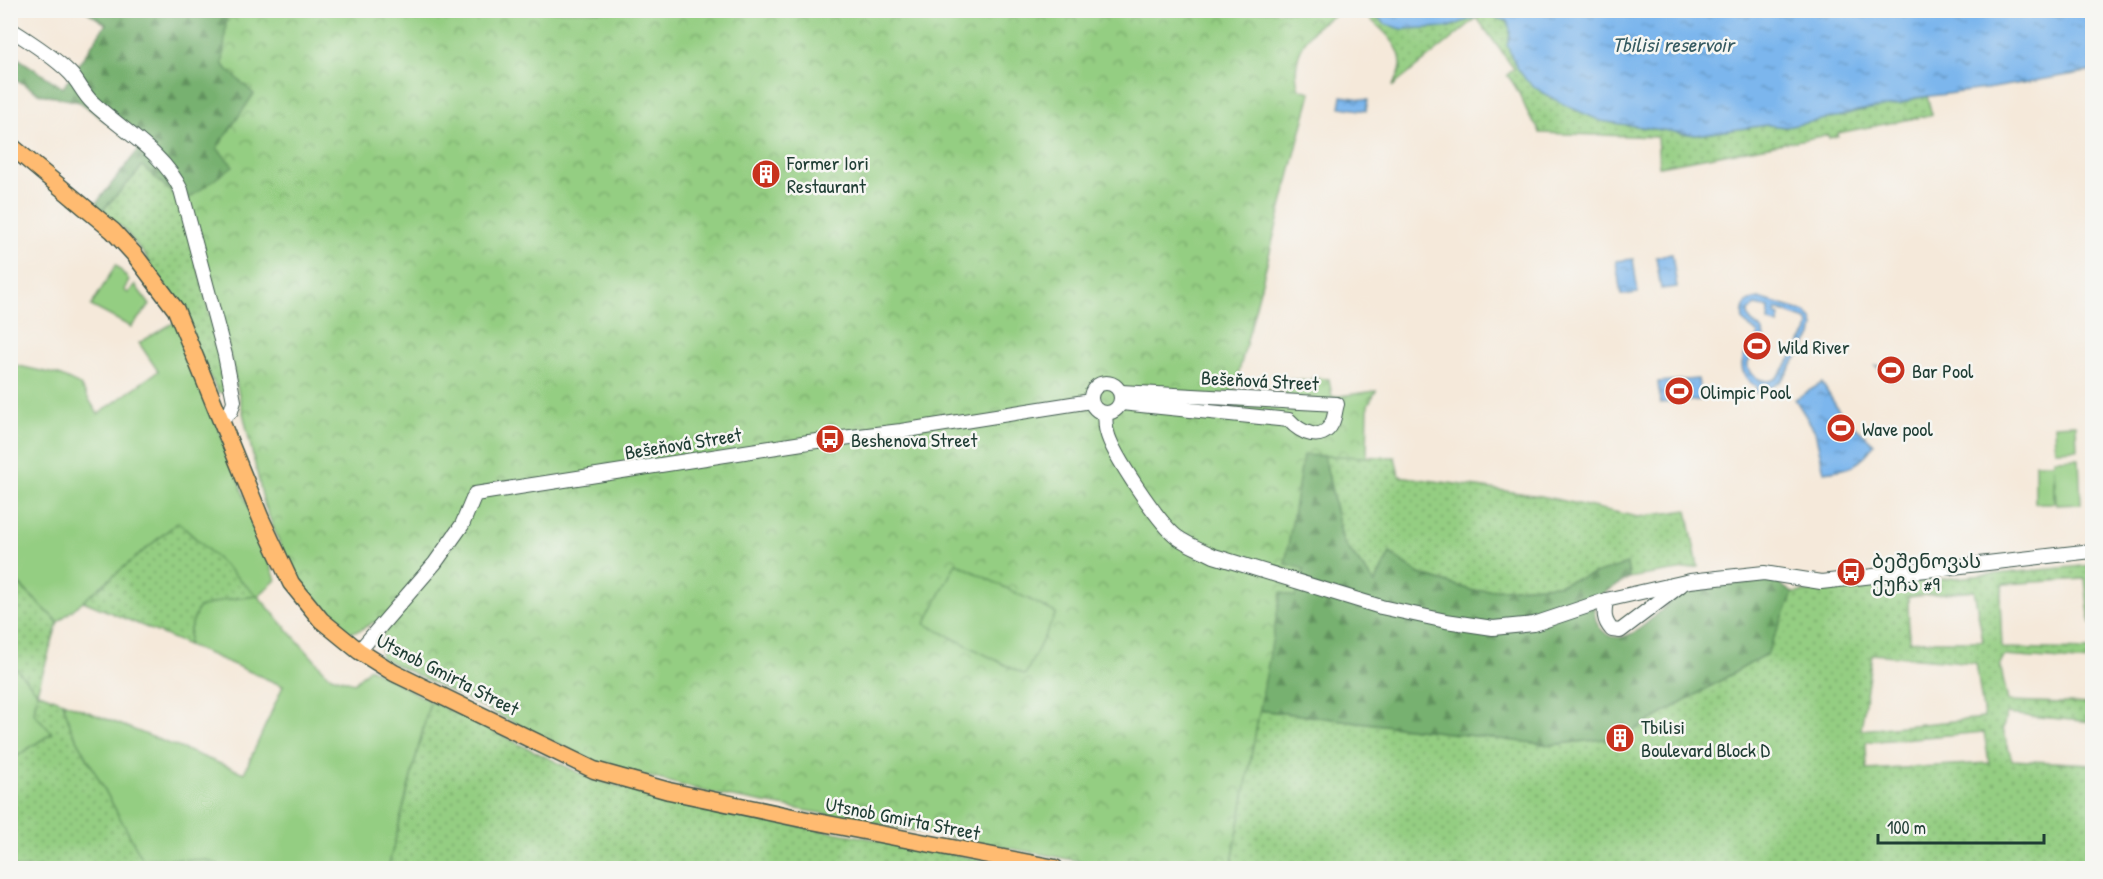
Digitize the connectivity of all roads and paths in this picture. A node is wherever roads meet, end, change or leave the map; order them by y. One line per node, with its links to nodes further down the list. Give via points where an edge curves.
1 (10, 29): 6 (street, via 72,75 90,101 174,175 182,190 225,355 233,406)
2 (10, 145): 6 (main road, Utsnob Gmirta Street, via 113,231 134,254 176,310)
3 (1121, 398): 3 (street, Bešeňová Street, via 1289,420 1310,435 1328,429 1337,404); 4 (street, via 1113,385 1104,383 1095,387); 5 (street, via 1115,411)
4 (1091, 401): 5 (street, via 1096,410); 10 (street, Bešeňová Street, via 475,494 462,525 441,556)
5 (1105, 414): 9 (street, via 1107,434 1116,451 1163,523 1177,537 1214,556 1381,607 1493,628 1534,624)
6 (221, 419): 10 (main road, Utsnob Gmirta Street, via 291,584 321,620)
7 (2092, 551): 8 (street, via 1821,582 1764,573)
8 (1683, 583): 9 (street); 9 (street, via 1620,631 1606,624)
9 (1606, 600)
10 (359, 651): 11 (main road, Utsnob Gmirta Street, via 393,673 594,770 669,791)
11 (1055, 868)

